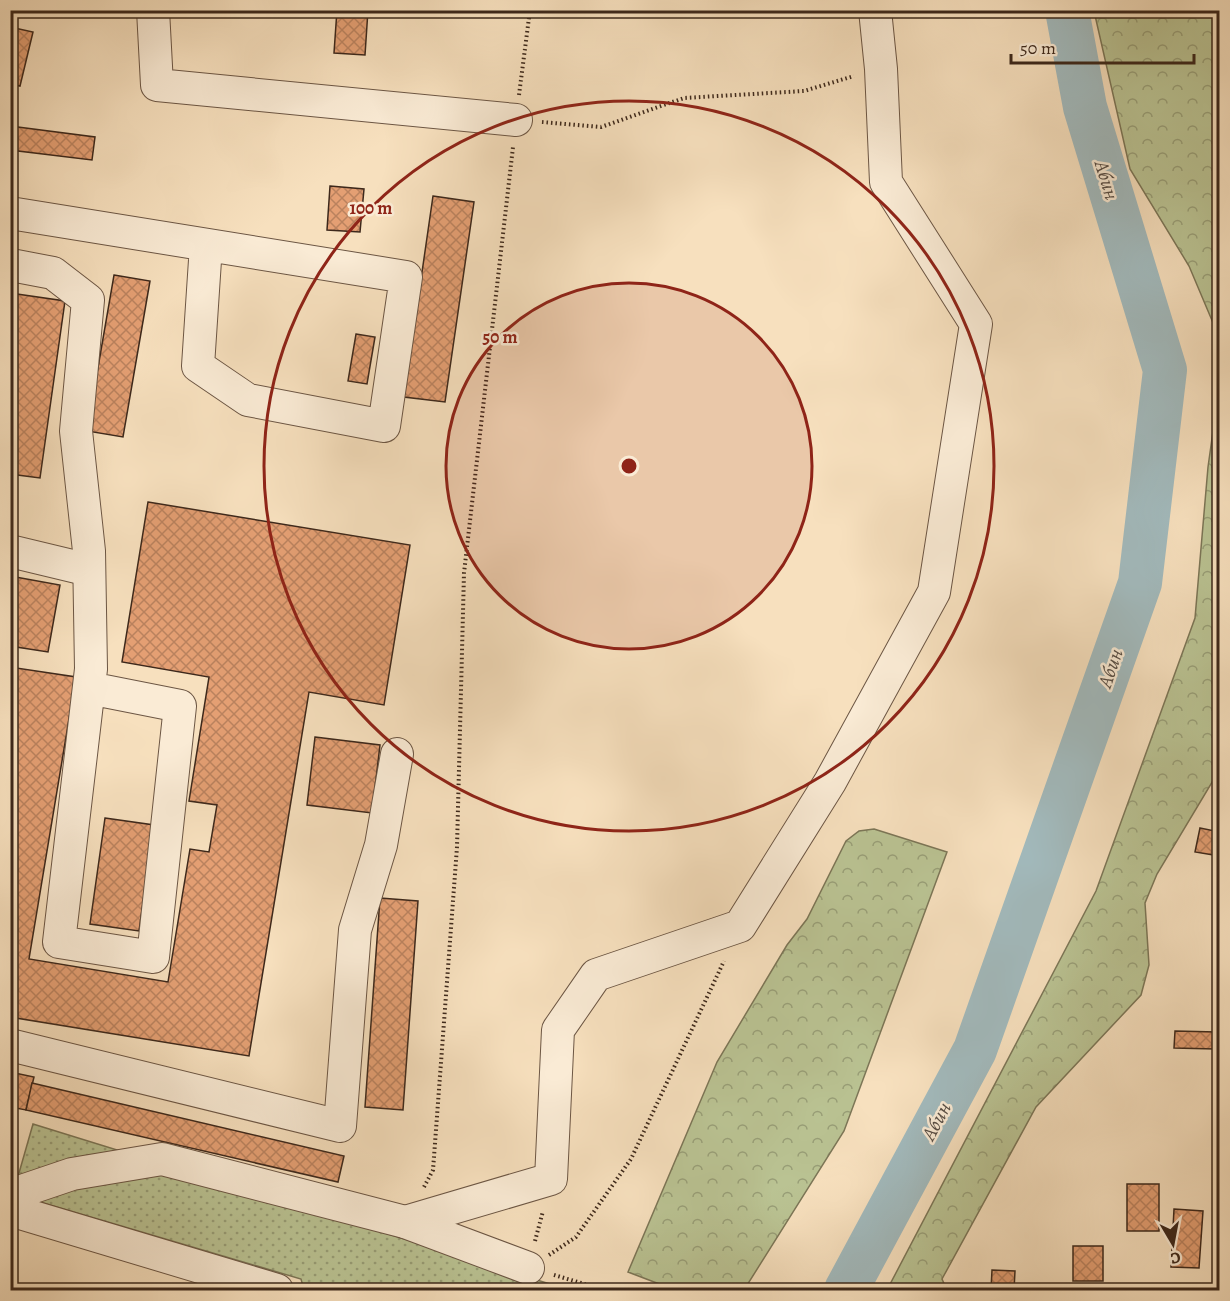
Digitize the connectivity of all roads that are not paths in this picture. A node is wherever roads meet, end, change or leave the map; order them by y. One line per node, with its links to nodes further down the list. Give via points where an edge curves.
1 (153, 10): 3 (lane, via 157,86)
2 (875, 10): 14 (lane, via 886,182 976,324 934,592 830,782 740,926 596,975 558,1029 551,1179)
3 (516, 120)
4 (10, 213): 5 (lane)
5 (206, 245): 5 (lane, via 198,366 248,400 384,426 406,277)
6 (11, 265): 8 (lane, via 53,273 88,300 76,431)
7 (10, 551): 8 (lane)
8 (89, 570): 9 (lane)
9 (89, 688): 9 (lane, via 180,706 153,957 59,942)
10 (397, 754): 11 (lane, via 381,845 355,930 340,1126)
11 (10, 1045)
12 (10, 1195): 14 (lane, via 72,1174 162,1159)
13 (10, 1210): 16 (lane)
14 (405, 1222): 15 (lane)
15 (528, 1268)
16 (277, 1290)

